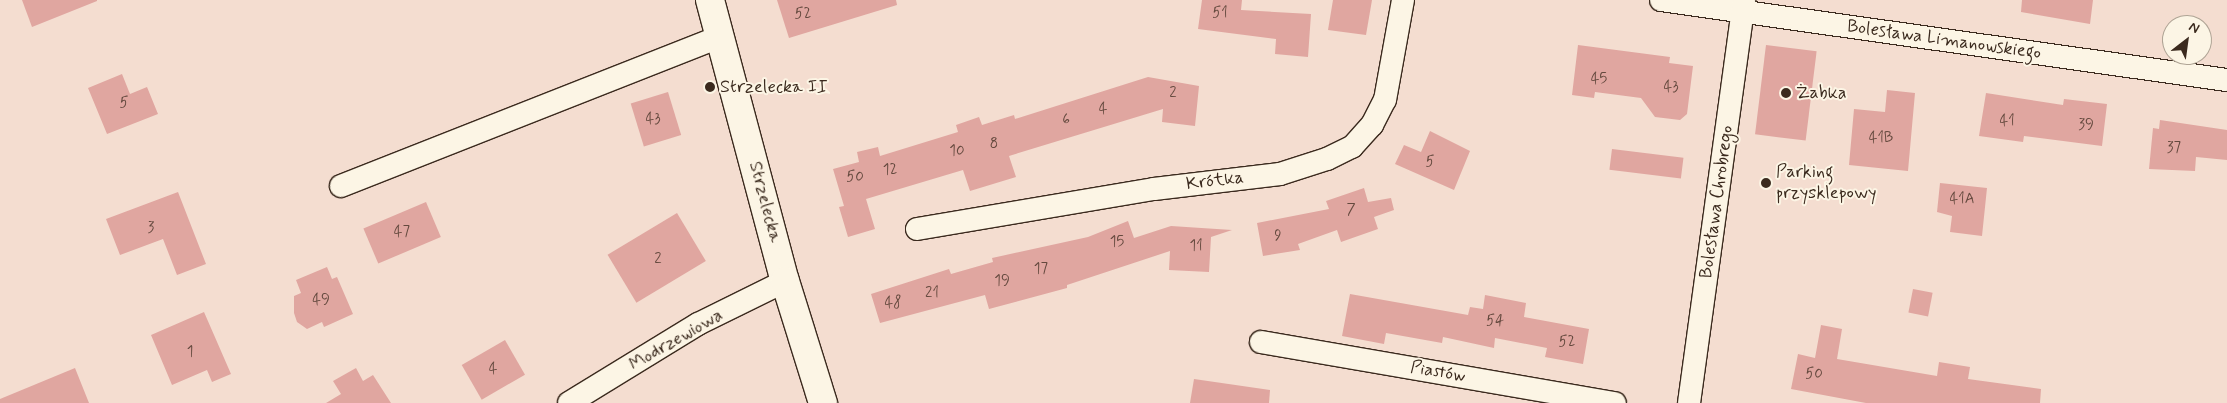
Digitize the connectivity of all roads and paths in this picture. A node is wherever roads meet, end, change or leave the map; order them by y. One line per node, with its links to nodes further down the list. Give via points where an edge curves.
1 (710, 0): 5 (street, Strzelecka)
2 (1403, 0): 8 (street, Krótka, via 1385,100 1372,125 1352,147 1328,159 1280,174 1154,188)
3 (1661, 0): 4 (street, Bolesława Limanowskiego)
4 (1743, 6): 6 (street, Bolesława Limanowskiego); 14 (street, Bolesława Chrobrego)
5 (720, 37): 7 (street); 9 (street, Strzelecka)
6 (2227, 80)
7 (342, 186)
8 (917, 229)
9 (785, 281): 11 (street, Modrzewiowa, via 698,324); 12 (street, Strzelecka)
10 (1261, 342): 13 (street, Piastów)
11 (570, 403)
12 (823, 403)
13 (1615, 403)
14 (1689, 403)

